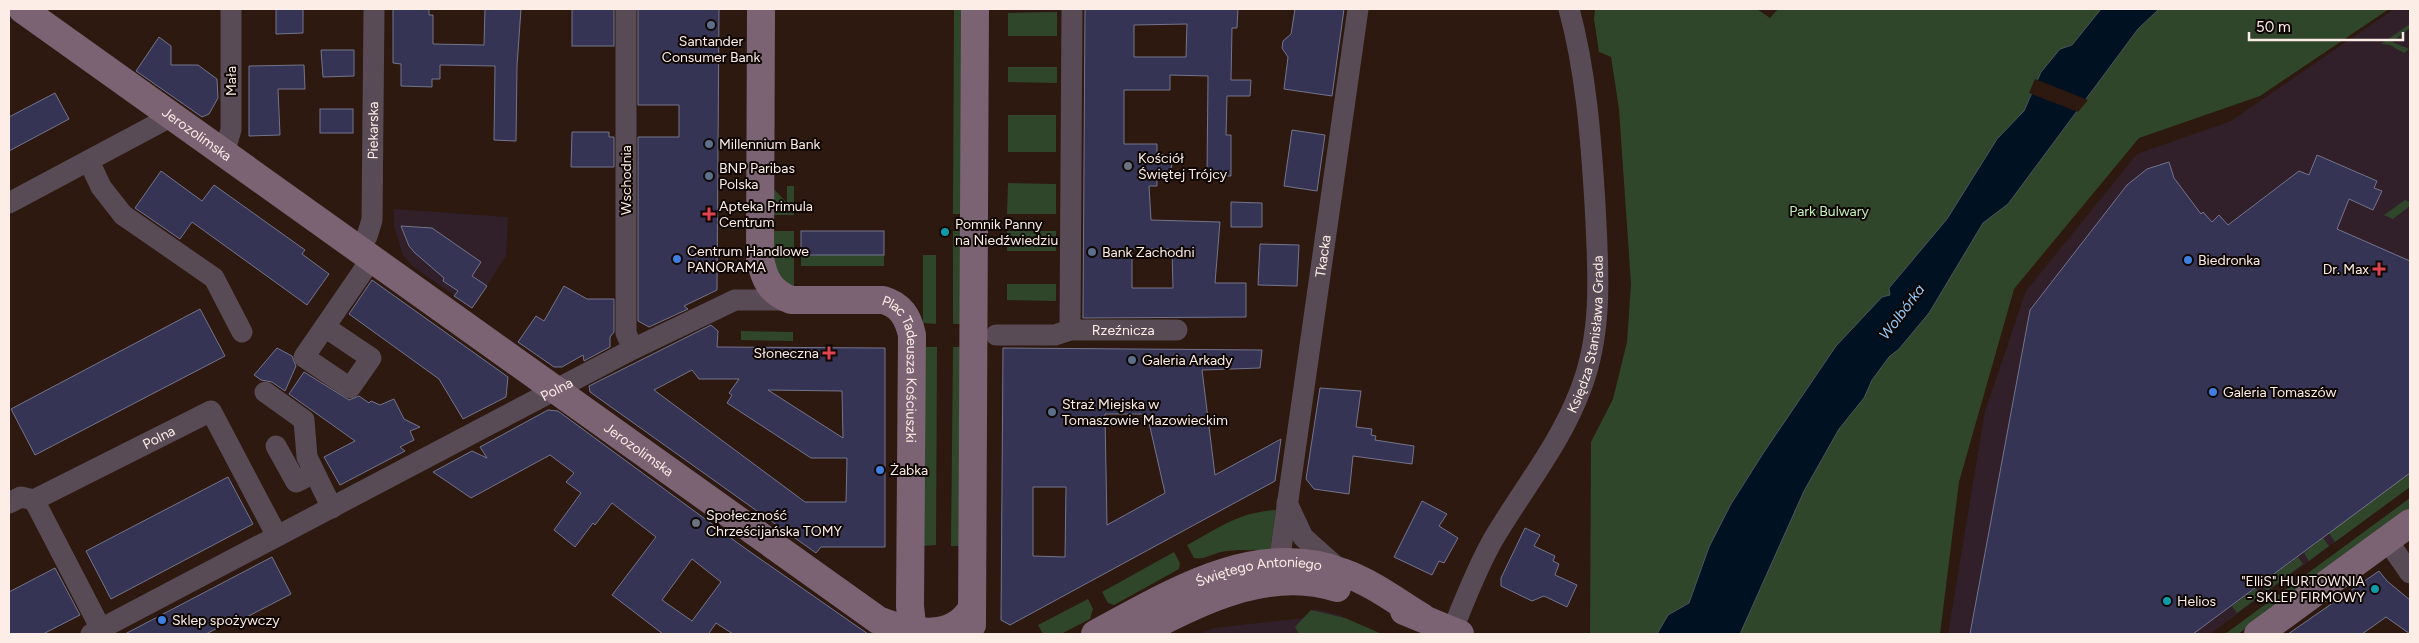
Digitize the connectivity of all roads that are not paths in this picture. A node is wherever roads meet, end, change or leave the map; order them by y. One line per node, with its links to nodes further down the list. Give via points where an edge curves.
1 (22, 9): 10 (street, Jerozolimska)
2 (232, 9): 11 (street, Mała, via 231,130)
3 (374, 9): 14 (street, Piekarska, via 372,220)
4 (626, 9): 21 (street, Wschodnia, via 626,333)
5 (761, 9): 15 (street, via 760,258 768,284)
6 (974, 9): 37 (street)
7 (1072, 9): 17 (street)
8 (1569, 9): 40 (street, Księdza Stanisława Grada, via 1585,97 1593,171 1600,284 1594,338 1581,389 1563,432 1493,539)
9 (1360, 11): 27 (street, Tkacka)
10 (172, 116): 11 (street, Jerozolimska); 12 (street)
11 (224, 153): 14 (street, Jerozolimska)
12 (89, 161): 13 (street); 19 (street, via 101,186 123,215 214,278)
13 (9, 203)
14 (366, 254): 16 (street); 22 (street, Jerozolimska)
15 (791, 300): 21 (street, Polna, via 735,300); 39 (street, Plac Tadeusza Kościuszki, via 883,300 893,303 909,320 912,335)
16 (326, 327)
17 (1070, 330): 18 (street, Rzeźnicza); 20 (street, Rzeźnicza, via 1055,335)
18 (1176, 330)
19 (242, 332)
20 (996, 335)
21 (633, 349): 22 (street, Polna)
22 (556, 390): 29 (street, Polna); 39 (street, Jerozolimska, via 878,620)
23 (265, 392): 25 (street, via 304,420 307,457)
24 (276, 446): 25 (street, via 296,482)
25 (314, 473): 29 (street)
26 (34, 500): 28 (street, Polna, via 20,497); 31 (street, Polna, via 210,411); 38 (street, Polna)
27 (1287, 502): 33 (street, Tkacka); 34 (street, via 1303,537)
28 (9, 503)
29 (332, 508): 31 (street, Polna)
30 (2410, 523): 32 (street)
31 (277, 536): 38 (street, Polna)
32 (2387, 540): 35 (street); 44 (street)
33 (1279, 563): 34 (street, Świętego Antoniego, via 1309,563); 42 (street, Świętego Antoniego, via 1212,575)
34 (1342, 571): 36 (street, Świętego Antoniego)
35 (2410, 573)
36 (1422, 617): 40 (street, Świętego Antoniego); 43 (street, Świętego Antoniego, via 1334,587 1307,582 1276,583 1216,596)
37 (972, 621): 39 (street, via 947,632); 41 (street)
38 (96, 632)
39 (912, 632)
40 (1456, 632)
41 (979, 634)
42 (1095, 634)
43 (1138, 634)
44 (2258, 634)

